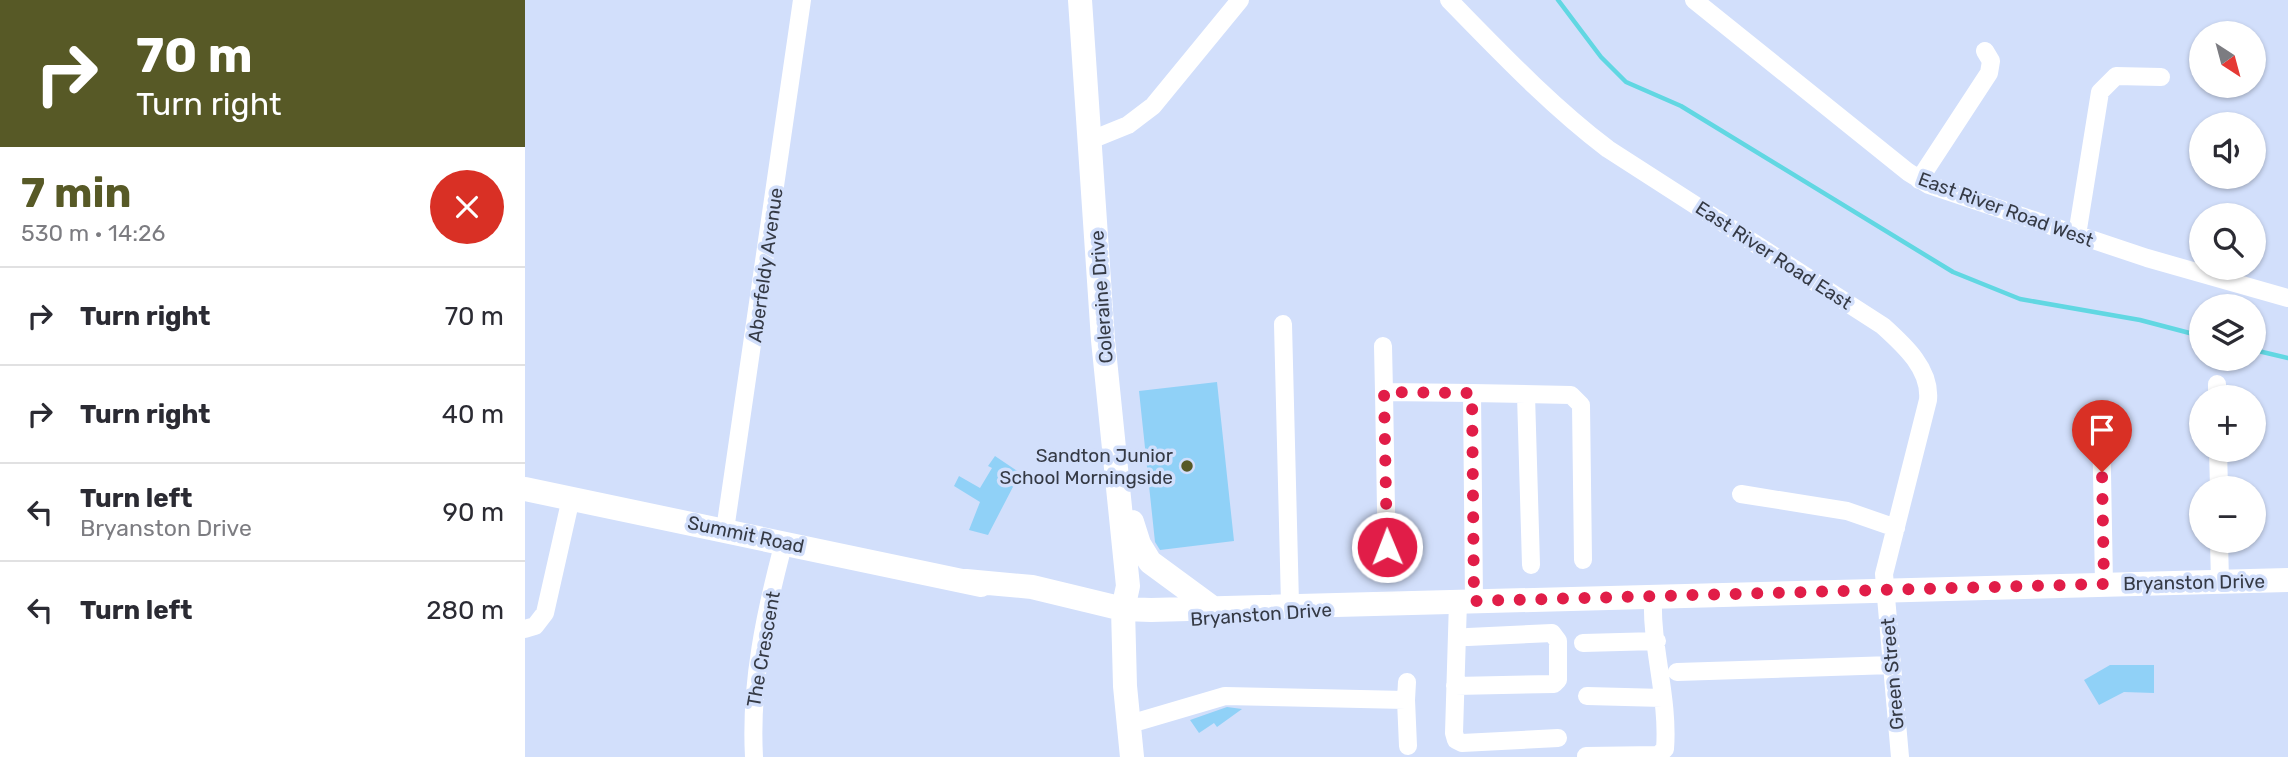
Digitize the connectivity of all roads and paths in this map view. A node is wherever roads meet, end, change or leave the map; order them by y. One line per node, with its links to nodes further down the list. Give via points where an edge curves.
1 (802, 0): 23 (street, Aberfeldy Avenue)
2 (1080, 0): 8 (main road, Coleraine Drive)
3 (1240, 0): 8 (street, via 1153,106 1128,125)
4 (1449, 0): 22 (street, East River Road East, via 1526,79 1608,149 1832,290 1909,351 1929,394)
5 (1694, 0): 9 (street, East River Road West)
6 (1985, 51): 9 (street, via 1991,61 1989,73)
7 (2161, 77): 10 (street, via 2116,76 2100,92)
8 (1091, 140): 21 (main road, Coleraine Drive, via 1103,340)
9 (1919, 180): 10 (street, East River Road West)
10 (2077, 235): 11 (street, East River Road West)
11 (2288, 298)
12 (1283, 324): 36 (street)
13 (1383, 346): 14 (street)
14 (1384, 392): 15 (street); 28 (street)
15 (1472, 393): 16 (street); 34 (street)
16 (1526, 395): 26 (street, via 1571,395 1580,405); 27 (street)
17 (2101, 417): 31 (street)
18 (525, 489): 20 (main road, Summit Road)
19 (1741, 494): 22 (street, via 1823,506)
20 (571, 498): 23 (main road, Summit Road); 39 (street, via 545,613 535,626)
21 (1121, 499): 37 (main road, via 1150,562); 38 (main road, Coleraine Drive)
22 (1895, 528): 32 (street, East River Road East)
23 (726, 530): 24 (main road, Summit Road)
24 (784, 542): 38 (main road, Summit Road, via 966,581 1031,601); 54 (street, The Crescent, via 755,673)
25 (2219, 553): 30 (street)
26 (1583, 560)
27 (1531, 565)
28 (1388, 567)
29 (2288, 580): 30 (main road, Bryanston Drive)
30 (2220, 581): 31 (main road, Bryanston Drive)
31 (2104, 584): 32 (main road, Bryanston Drive)
32 (1884, 590): 33 (main road, Bryanston Drive); 43 (street, Green Street)
33 (1653, 598): 34 (main road, Bryanston Drive); 41 (street, via 1652,628)
34 (1466, 601): 35 (main road, Bryanston Drive); 46 (street)
35 (1386, 603): 36 (main road, Bryanston Drive); 38 (main road, Bryanston Drive, via 1224,618)
36 (1290, 604): 37 (main road, Bryanston Drive)
37 (1215, 609): 38 (main road, Bryanston Drive)
38 (1129, 610): 51 (main road, Coleraine Drive, via 1125,687)
39 (525, 629)
40 (1468, 636): 46 (street, via 1552,633 1558,641 1558,680 1554,684)
41 (1657, 641): 42 (street); 48 (street)
42 (1583, 643)
43 (1892, 665): 44 (street); 55 (street, Green Street)
44 (1677, 672)
45 (1407, 682): 49 (street)
46 (1455, 686): 50 (street, via 1456,740)
47 (1587, 696): 48 (street)
48 (1663, 698): 53 (street, via 1663,753)
49 (1406, 700): 51 (street, via 1225,696); 52 (street)
50 (1558, 738)
51 (1137, 742)
52 (1408, 746)
53 (1586, 756)
54 (754, 757)
55 (1900, 757)

